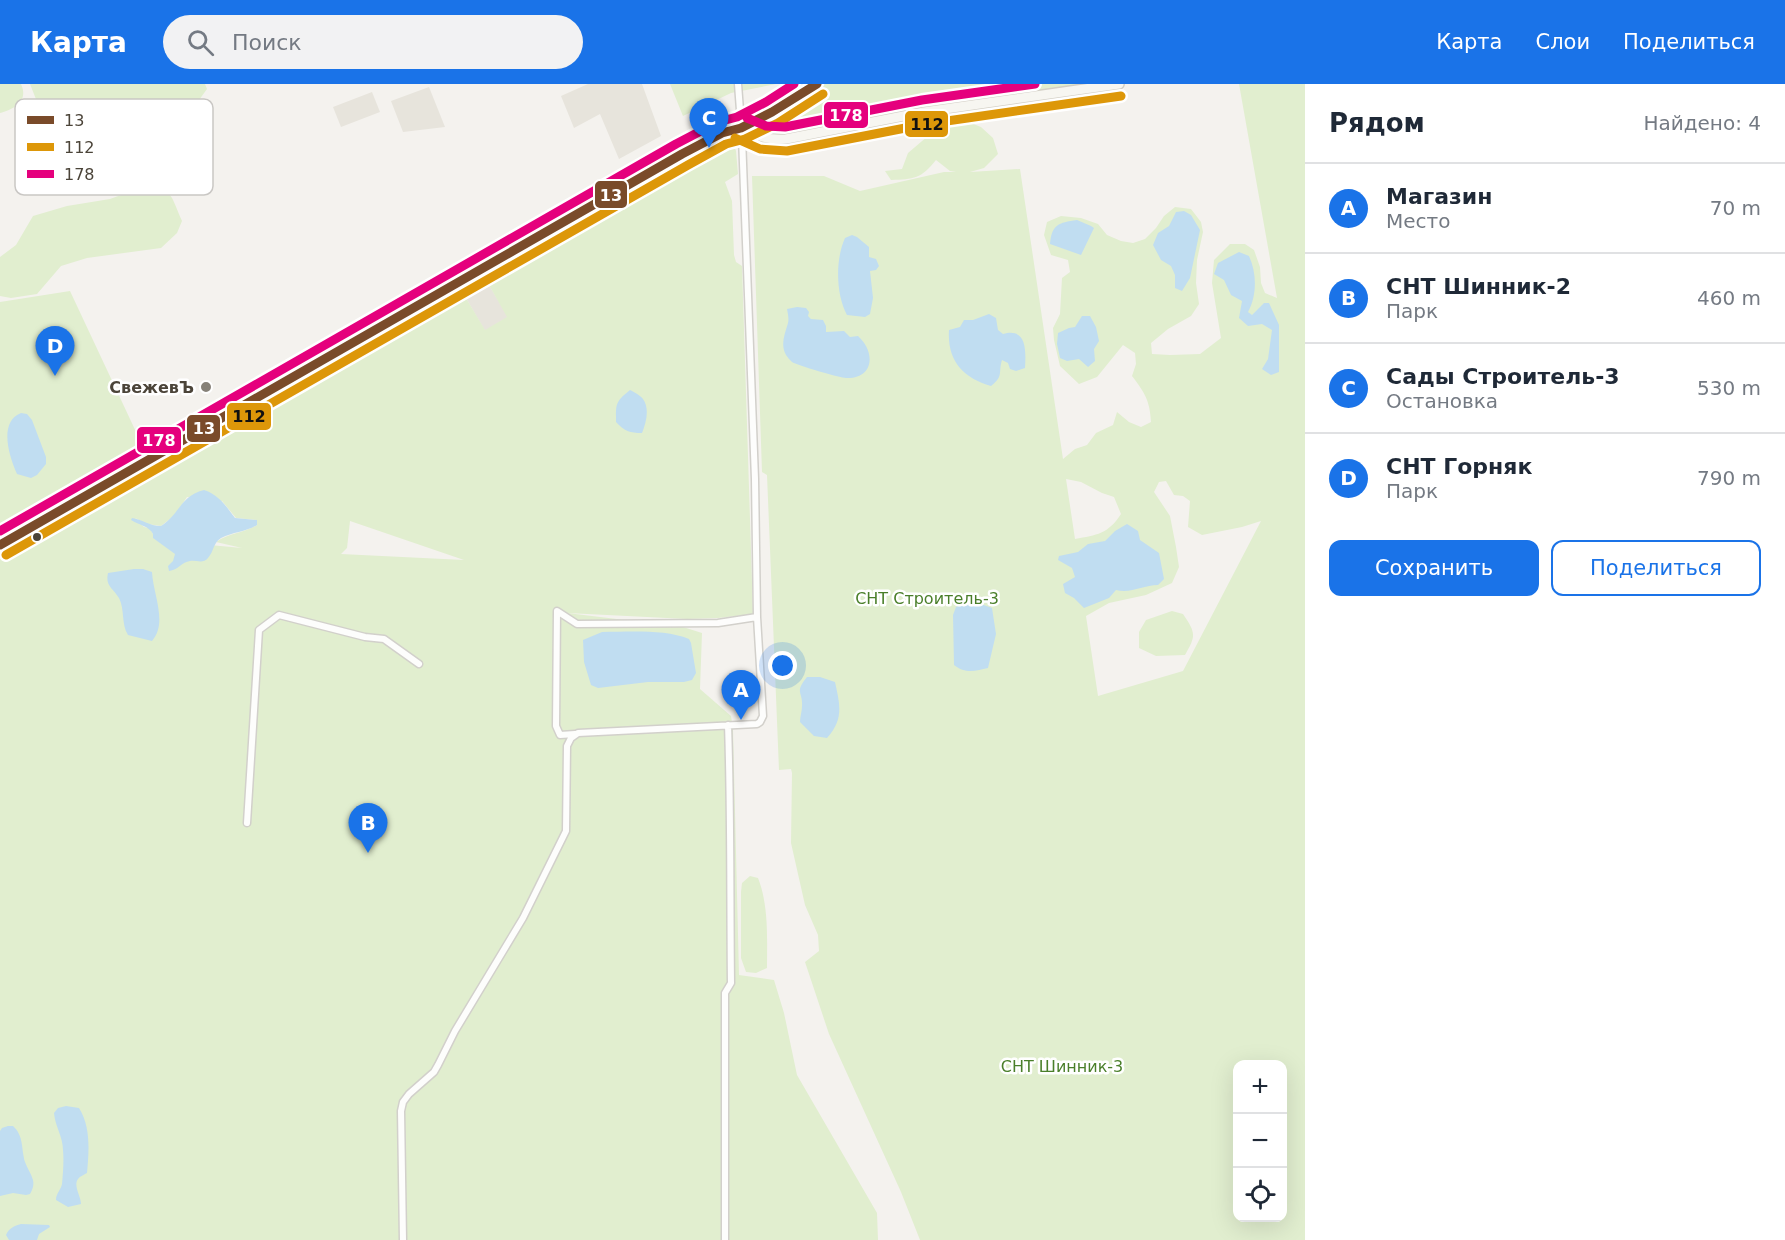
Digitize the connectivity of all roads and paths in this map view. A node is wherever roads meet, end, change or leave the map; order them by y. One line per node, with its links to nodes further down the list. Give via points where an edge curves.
1 (738, 84): 4 (street)
2 (817, 84): 4 (street)
3 (1119, 84): 4 (street, via 924,112 786,139 766,139)
4 (741, 129): 5 (street, via 722,133 682,154); 6 (street)
5 (0, 544)
6 (757, 617): 8 (street, via 763,716 756,724); 9 (street, via 718,624 577,624 557,611 556,726 560,735)
7 (419, 664): 10 (street, via 384,639 279,615 259,630)
8 (728, 726): 9 (street); 12 (street, via 731,983 725,993)
9 (578, 734): 11 (street, via 567,746 566,831 540,886 434,1072 403,1102)
10 (247, 823)
11 (403, 1240)
12 (725, 1240)

